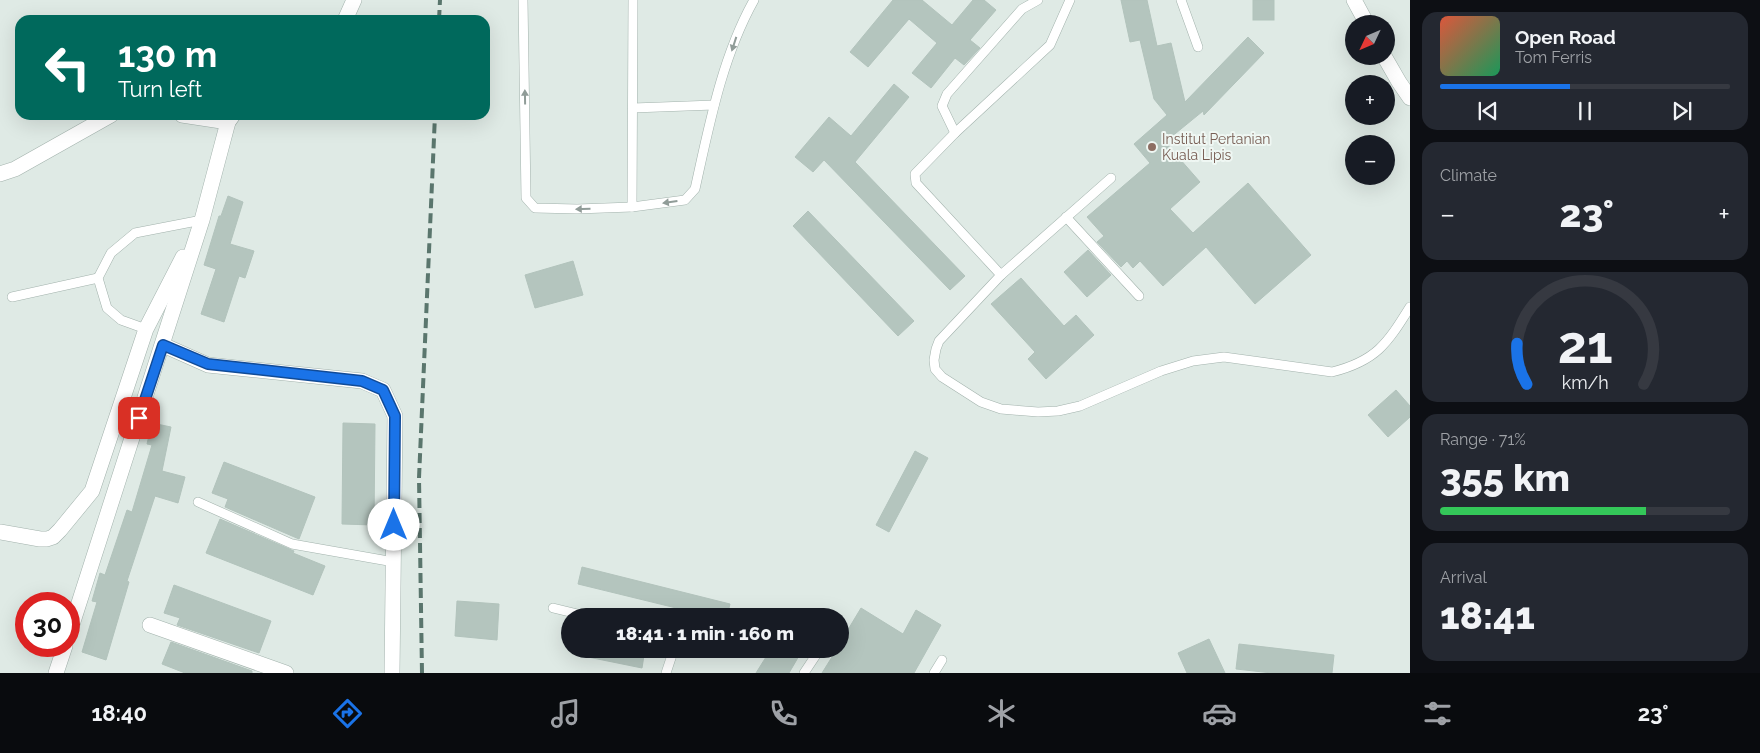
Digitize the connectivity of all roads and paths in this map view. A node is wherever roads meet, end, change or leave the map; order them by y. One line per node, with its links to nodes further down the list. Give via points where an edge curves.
1 (354, 0): 9 (street)
2 (523, 0): 21 (lane, one-way to 2, via 534,208 526,198)
3 (633, 0): 15 (lane)
4 (754, 0): 14 (lane, one-way to 14, via 741,23)
5 (1038, 0): 18 (lane, via 1022,9 947,94 942,106)
6 (1070, 0): 18 (lane, via 1050,44)
7 (1181, 0): 11 (lane)
8 (1354, 0): 10 (street)
9 (346, 15)
10 (1362, 15)
11 (1198, 47)
12 (1389, 65): 13 (street)
13 (1410, 98)
14 (714, 106): 15 (lane); 21 (lane, one-way to 21, via 695,189 685,200)
15 (633, 108): 21 (lane)
16 (101, 120): 19 (street)
17 (231, 120): 23 (street)
18 (955, 134): 24 (lane, via 915,174 916,183)
19 (0, 174)
20 (1111, 178): 22 (lane)
21 (632, 207)
22 (1066, 217): 24 (lane); 26 (lane)
23 (202, 220): 25 (lane, via 135,233 111,253); 29 (street); 30 (street)
24 (1001, 275): 28 (lane, via 939,341 934,360 936,369 942,377 981,402 1002,409 1038,412 1080,406 1161,370 1193,361 1224,357 1332,372 1348,368 1366,361 1385,344)
25 (98, 278): 27 (lane); 29 (lane, via 107,308 121,320)
26 (1139, 296)
27 (12, 297)
28 (1410, 307)
29 (146, 329): 32 (street, via 92,491 60,530 47,539)
30 (163, 345): 33 (street, via 208,364 362,381 383,390 395,416); 34 (street)
31 (198, 502): 33 (lane, via 292,544)
32 (0, 532)
33 (394, 562): 44 (street)
34 (80, 600)
35 (553, 608): 36 (lane)
36 (561, 610)
37 (150, 625): 43 (street)
38 (61, 657): 42 (street)
39 (671, 658): 45 (lane)
40 (814, 658): 46 (lane)
41 (942, 660): 47 (lane)
42 (56, 673)
43 (286, 673)
44 (392, 673)
45 (666, 673)
46 (804, 673)
47 (934, 673)

